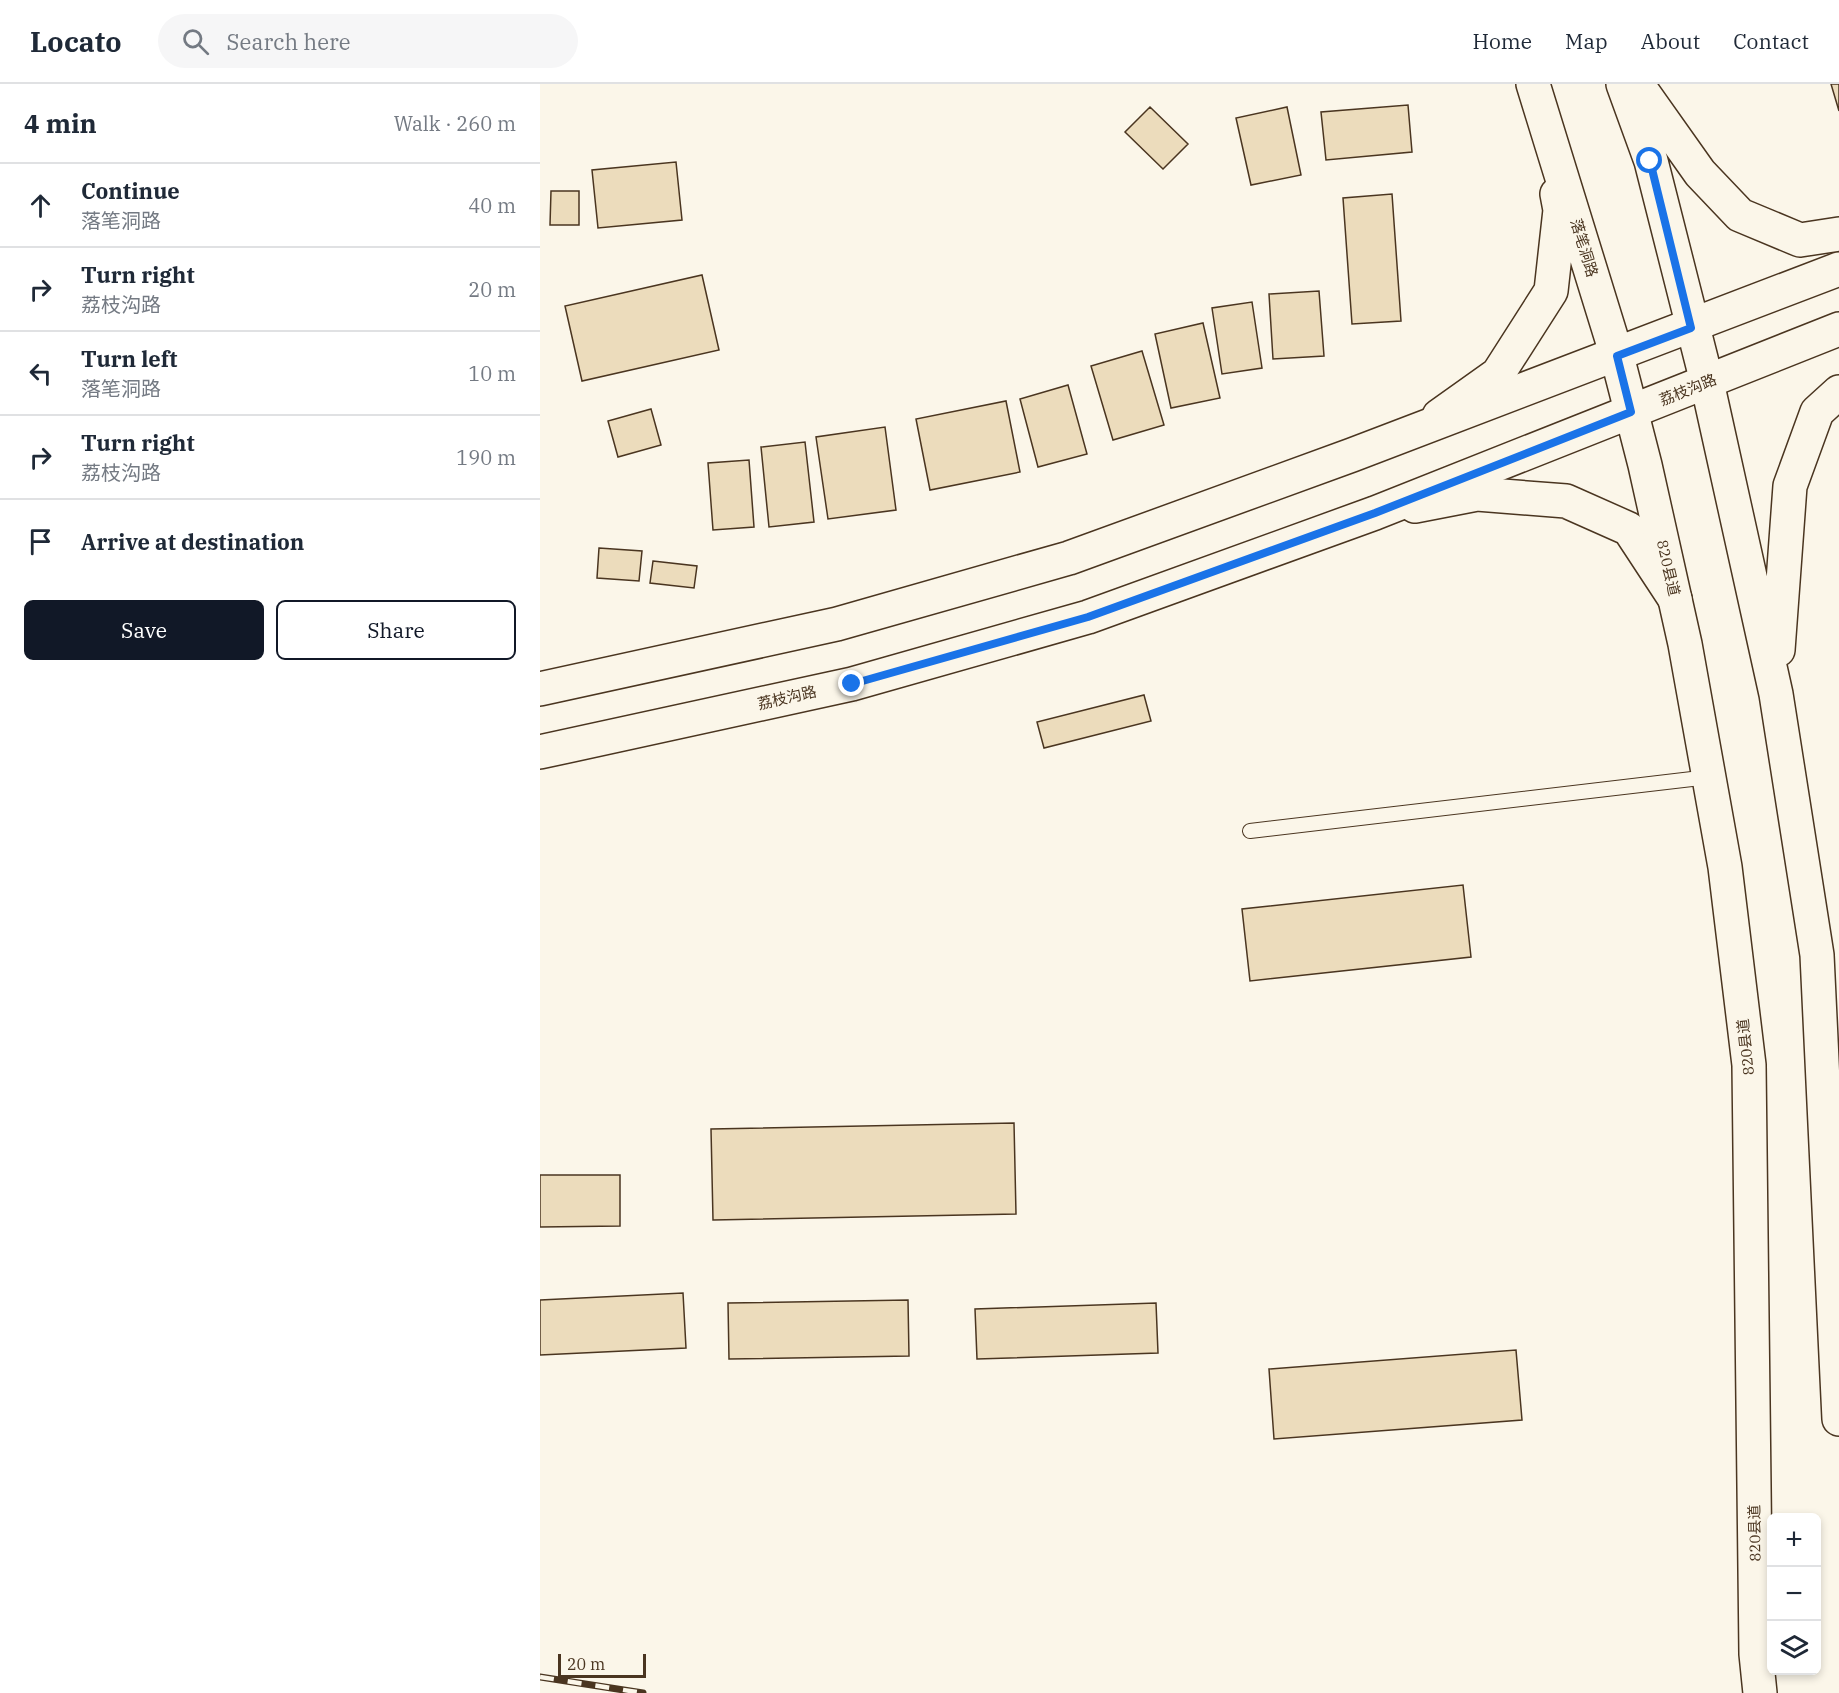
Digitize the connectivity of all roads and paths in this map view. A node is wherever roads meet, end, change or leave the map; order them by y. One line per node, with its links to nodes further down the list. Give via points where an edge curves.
1 (1533, 84): 4 (main road, 落笔洞路)
2 (1623, 84): 7 (main road, via 1650,161)
3 (1637, 84): 5 (main road, via 1700,173 1740,215 1800,240)
4 (1545, 121): 9 (main road, 落笔洞路); 13 (main road, via 1560,210 1551,291 1498,374)
5 (1839, 234)
6 (1839, 269): 7 (main road)
7 (1691, 328): 9 (main road); 10 (main road)
8 (1839, 329): 10 (main road, 荔枝沟路)
9 (1617, 356): 12 (main road, 落笔洞路); 13 (main road)
10 (1707, 382): 12 (main road, 荔枝沟路); 17 (main road)
11 (1839, 392): 17 (main road, via 1817,412 1790,486)
12 (1631, 412): 14 (main road, 荔枝沟路); 15 (main road, 820县道)
13 (1419, 430): 16 (main road, via 1069,558 837,624)
14 (1375, 513): 15 (main road, via 1477,494 1566,501 1629,529); 18 (main road, 荔枝沟路, via 1088,617 852,684)
15 (1675, 600): 19 (main road, 820县道)
16 (540, 689)
17 (1776, 694): 21 (main road, via 1817,955)
18 (540, 752)
19 (1709, 777): 20 (lane); 22 (main road, 820县道, via 1725,867 1749,1065 1756,1654)
20 (1250, 831)
21 (1839, 1419)
22 (1760, 1693)

